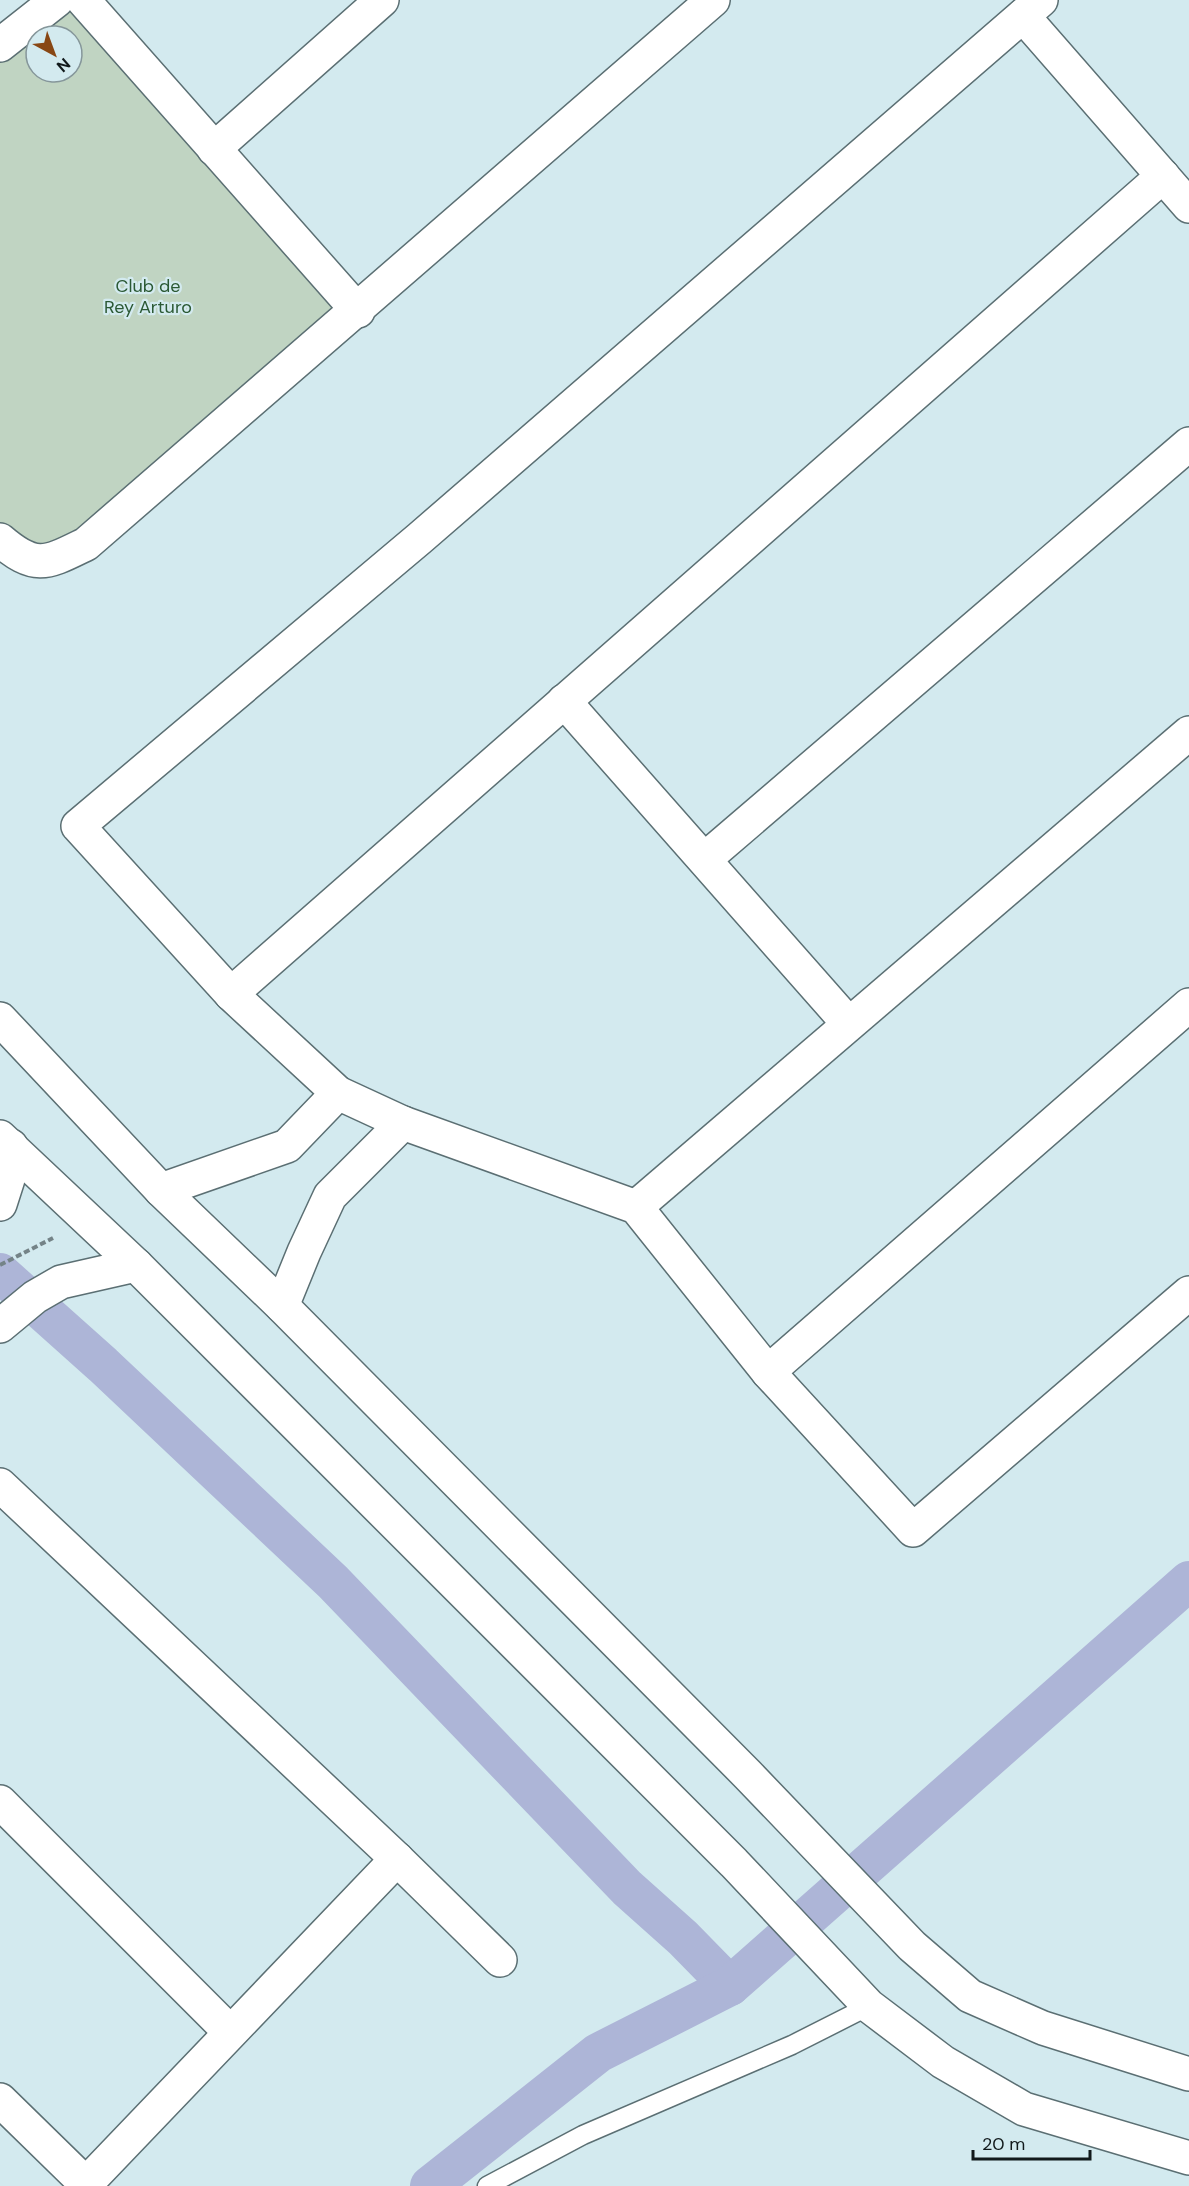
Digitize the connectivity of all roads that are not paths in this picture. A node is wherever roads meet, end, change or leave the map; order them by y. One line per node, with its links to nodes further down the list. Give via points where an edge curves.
1 (57, 0): 6 (street)
2 (83, 0): 7 (street)
3 (382, 0): 7 (street)
4 (712, 0): 10 (street)
5 (1032, 8): 8 (street); 16 (street, via 420,538 78,826)
6 (0, 45)
7 (214, 148): 10 (street)
8 (1163, 176): 9 (street); 13 (street)
9 (1189, 206)
10 (357, 311): 12 (street, via 86,544 51,561 21,558)
11 (1189, 444): 15 (street)
12 (0, 540)
13 (564, 701): 15 (street); 16 (street)
14 (1189, 733): 19 (street)
15 (705, 859): 19 (street)
16 (231, 994): 20 (street)
17 (1189, 1005): 30 (street)
18 (0, 1019): 23 (street)
19 (848, 1023): 25 (street)
20 (338, 1093): 21 (street); 23 (street, via 287,1146)
21 (403, 1123): 25 (street); 28 (street, via 330,1196)
22 (5, 1142): 24 (street, via 8,1179); 26 (street)
23 (161, 1190): 28 (street)
24 (0, 1204)
25 (636, 1207): 30 (street)
26 (136, 1265): 29 (street, via 62,1282 35,1297); 35 (street, via 725,1855)
27 (1189, 1293): 30 (street, via 913,1530)
28 (282, 1306): 37 (street, via 912,1946 970,1996 1043,2028)
29 (0, 1326)
30 (768, 1372)
31 (0, 1485): 33 (street)
32 (0, 1802): 36 (street)
33 (397, 1859): 34 (street); 36 (street)
34 (500, 1960)
35 (869, 2006): 39 (street, via 943,2062 1024,2109); 41 (lane, via 792,2045 584,2135)
36 (230, 2032): 40 (street)
37 (1189, 2074)
38 (0, 2100): 40 (street)
39 (1189, 2158)
40 (85, 2185)
41 (487, 2186)

